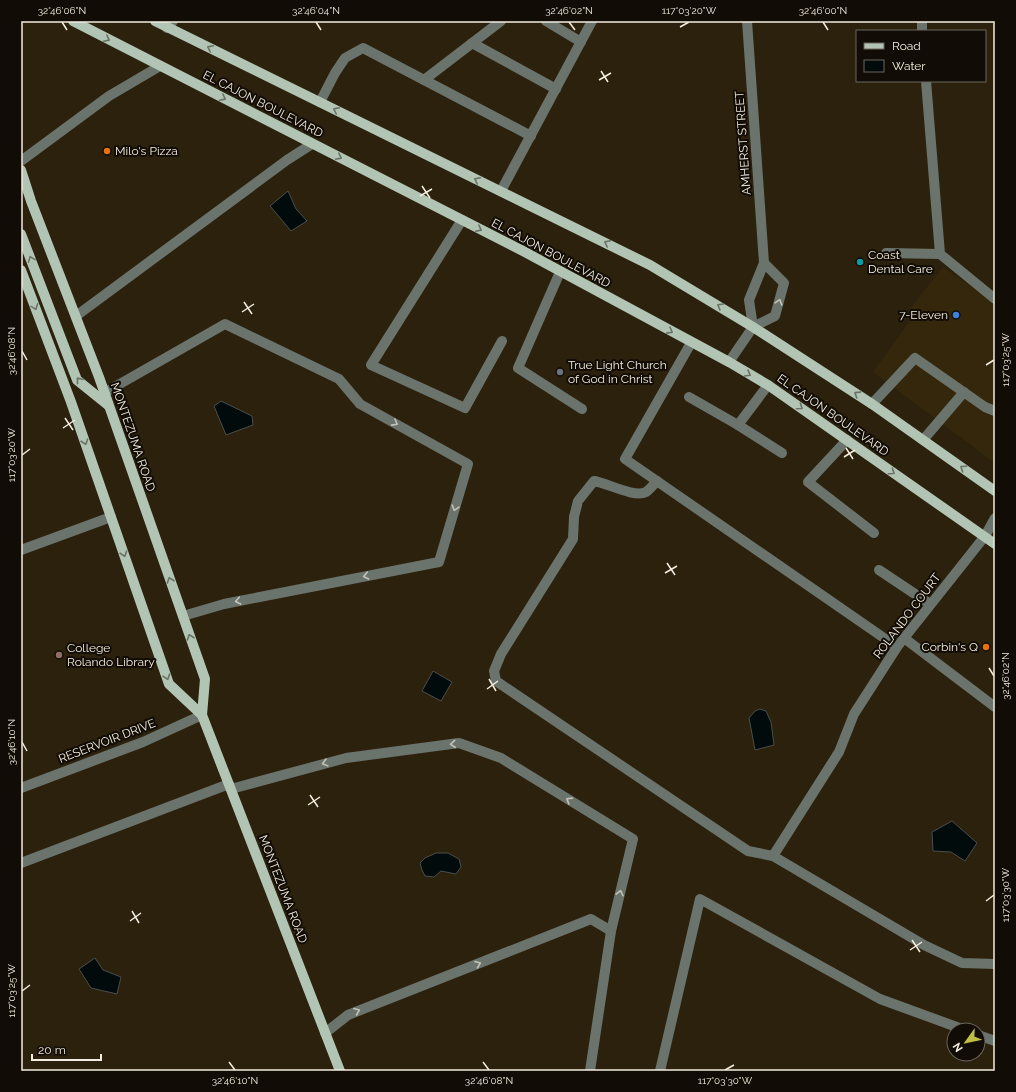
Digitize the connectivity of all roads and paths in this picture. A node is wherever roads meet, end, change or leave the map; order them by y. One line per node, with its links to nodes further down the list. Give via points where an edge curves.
1 (72, 21): 10 (main road, EL CAJON BOULEVARD, one-way to 10)
2 (155, 21): 7 (main road)
3 (502, 21): 9 (street)
4 (546, 21): 8 (street)
5 (592, 21): 8 (street)
6 (747, 21): 24 (street, AMHERST STREET)
7 (170, 24): 14 (main road, one-way to 7)
8 (581, 42): 13 (street)
9 (472, 43): 11 (street); 13 (street)
10 (160, 66): 16 (main road, EL CAJON BOULEVARD, one-way to 16); 17 (street, via 109,96)
11 (424, 80): 14 (street, via 363,48 345,58); 15 (street)
12 (926, 82): 23 (street)
13 (556, 89): 15 (street)
14 (320, 102): 19 (main road, one-way to 14)
15 (531, 136): 19 (street)
16 (312, 144): 20 (main road, EL CAJON BOULEVARD, one-way to 20); 28 (street)
17 (21, 161)
18 (21, 170): 28 (main road, MONTEZUMA ROAD)
19 (501, 191): 29 (main road, one-way to 19, via 650,265)
20 (462, 220): 26 (main road, EL CAJON BOULEVARD, one-way to 26); 30 (street, via 370,365 464,408)
21 (21, 234): 38 (main road, one-way to 21, via 77,380)
22 (886, 253): 23 (street)
23 (940, 254): 27 (street)
24 (764, 263): 29 (street, AMHERST STREET, via 749,300); 29 (street, one-way to 24, via 776,316 784,283)
25 (21, 270): 47 (main road, MONTEZUMA ROAD, one-way to 47)
26 (560, 272): 31 (main road, EL CAJON BOULEVARD, one-way to 31); 39 (street, via 518,368)
27 (995, 299)
28 (76, 316): 35 (main road, MONTEZUMA ROAD)
29 (754, 326): 32 (street); 37 (main road, one-way to 29)
30 (502, 341)
31 (691, 343): 32 (main road, EL CAJON BOULEVARD); 45 (street, via 625,459)
32 (729, 362): 33 (main road, EL CAJON BOULEVARD, one-way to 33)
33 (768, 385): 41 (street); 42 (main road, EL CAJON BOULEVARD, one-way to 42)
34 (964, 392): 37 (street, via 915,358); 40 (street); 43 (street)
35 (104, 393): 38 (main road, MONTEZUMA ROAD); 55 (street, one-way to 55, via 225,324 339,379 360,404 468,464 439,562 224,604)
36 (689, 397): 41 (street)
37 (872, 404): 43 (main road)
38 (108, 405): 55 (main road, MONTEZUMA ROAD, one-way to 38)
39 (582, 408)
40 (995, 411)
41 (738, 425): 44 (street)
42 (847, 440): 49 (street, via 808,482); 50 (main road, EL CAJON BOULEVARD, one-way to 50)
43 (923, 440): 46 (main road, one-way to 43)
44 (782, 453)
45 (657, 481): 57 (street); 62 (street, via 645,492 638,493 594,481 578,502 573,539 501,654 494,671 496,681 748,851)
46 (995, 491)
47 (111, 517): 52 (street); 59 (main road, MONTEZUMA ROAD, one-way to 59, via 169,684)
48 (995, 518): 50 (street, ROLANDO COURT)
49 (874, 533)
50 (984, 536): 51 (main road, EL CAJON BOULEVARD); 54 (street, ROLANDO COURT)
51 (995, 544)
52 (21, 550)
53 (879, 570): 54 (street)
54 (930, 604): 56 (street, ROLANDO COURT)
55 (183, 616): 59 (main road, MONTEZUMA ROAD, one-way to 55, via 205,679)
56 (904, 638): 57 (street, ROLANDO COURT); 58 (street)
57 (897, 647): 62 (street, ROLANDO COURT, via 854,714 839,752)
58 (995, 707)
59 (202, 715): 60 (main road, MONTEZUMA ROAD); 61 (street, RESERVOIR DRIVE, via 143,742)
60 (230, 787): 63 (street); 64 (street, one-way to 60, via 633,840 501,758 459,743 346,758); 67 (main road, MONTEZUMA ROAD)
61 (21, 788)
62 (773, 856): 65 (street, via 924,945 962,963)
63 (21, 863)
64 (611, 931): 67 (street, one-way to 64, via 348,1015 591,919); 69 (street)
65 (995, 964)
66 (946, 1023): 70 (street, via 880,999 700,899)
67 (325, 1033): 68 (main road, MONTEZUMA ROAD)
68 (340, 1071)
69 (590, 1071)
70 (660, 1071)

